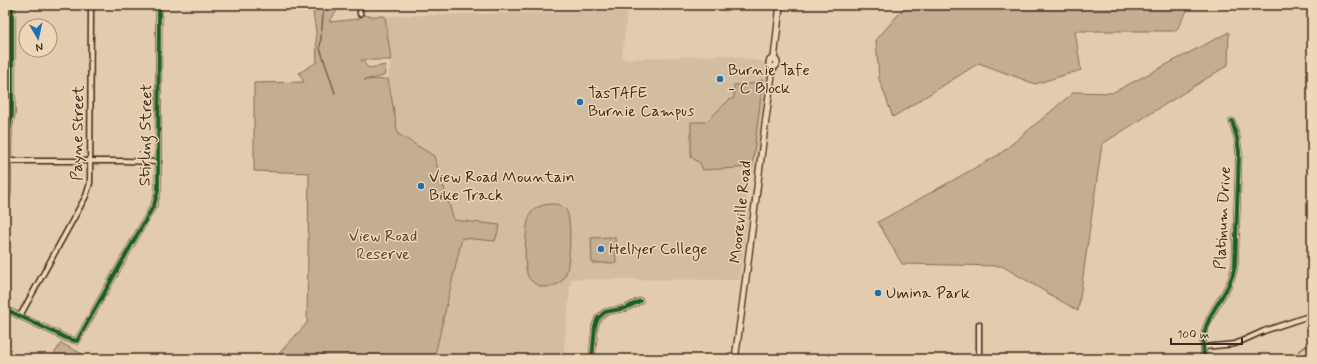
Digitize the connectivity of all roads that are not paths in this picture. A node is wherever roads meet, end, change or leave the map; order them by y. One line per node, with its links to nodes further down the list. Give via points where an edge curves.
1 (7, 5): 9 (street)
2 (12, 5): 9 (street)
3 (91, 5): 12 (street, Payne Street)
4 (159, 5): 13 (street, Stirling Street)
5 (360, 5): 7 (street)
6 (780, 5): 22 (main road, Mooreville Road, via 774,59 769,62 773,67)
7 (360, 14)
8 (1232, 121): 20 (street, Platinum Drive, via 1238,138 1239,152 1235,265 1230,284 1211,316 1204,334)
9 (10, 129): 10 (street)
10 (7, 148): 11 (street)
11 (9, 161): 12 (street); 14 (street)
12 (91, 161): 13 (street); 18 (street, Payne Street, via 90,184 86,196)
13 (159, 162): 18 (street, Stirling Street, via 158,192 154,205 77,341)
14 (5, 207)
15 (640, 301): 21 (street, via 626,308 605,312 598,318)
16 (5, 309): 18 (street)
17 (1312, 315): 20 (street, via 1235,344)
18 (20, 316)
19 (979, 324): 23 (street)
20 (1204, 347): 24 (street, Platinum Drive)
21 (592, 359)
22 (735, 359)
23 (979, 359)
24 (1204, 359)

